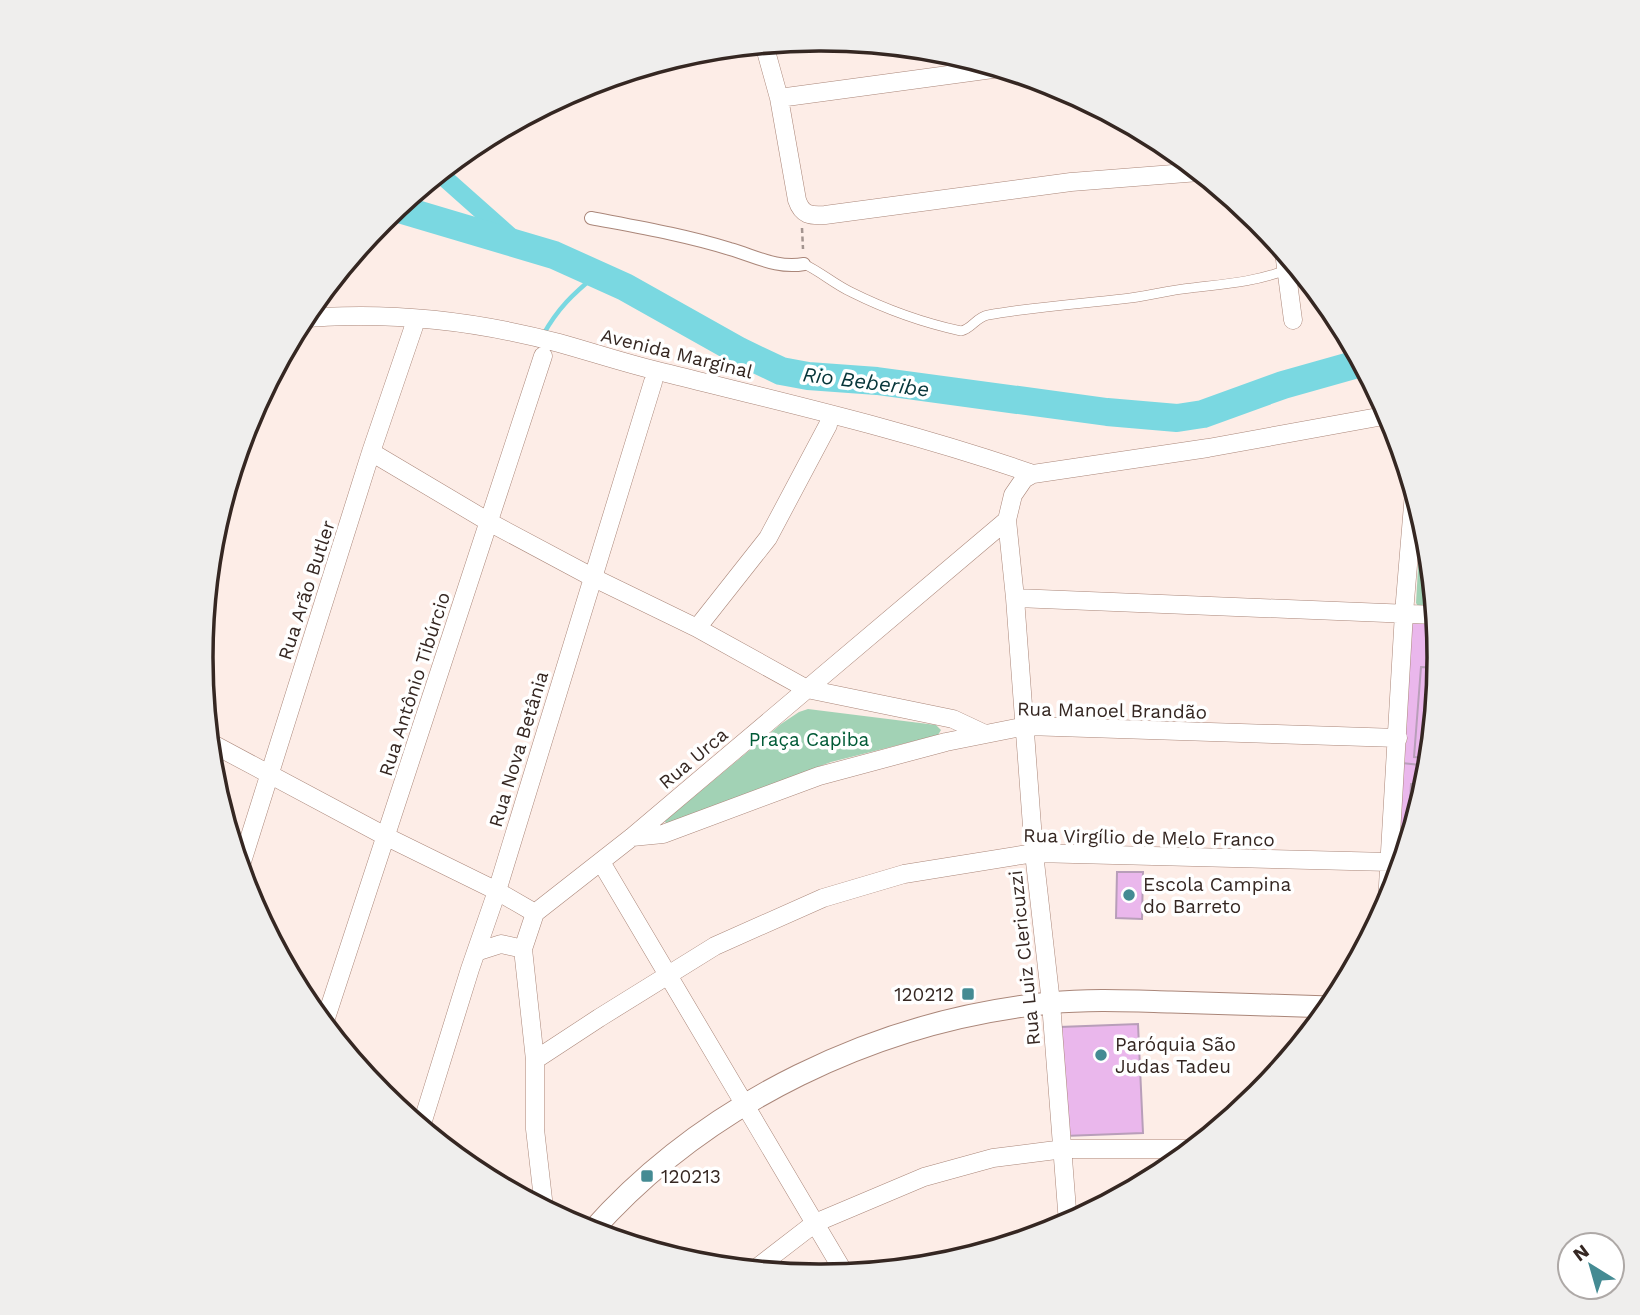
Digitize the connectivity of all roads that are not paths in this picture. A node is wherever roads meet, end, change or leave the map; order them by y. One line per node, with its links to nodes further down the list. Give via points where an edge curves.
1 (767, 53): 3 (street)
2 (977, 71): 3 (street)
3 (779, 98): 4 (street, via 797,200 802,211 813,216 1071,182)
4 (1185, 173)
5 (591, 218): 6 (street, via 732,249 766,262)
6 (804, 264): 7 (lane, via 864,298 961,331 984,316 1235,284)
7 (1286, 270): 9 (street)
8 (318, 317): 16 (street, Avenida Marginal, via 431,319 500,330 838,414)
9 (1293, 320)
10 (414, 326): 15 (street, Rua Arão Butler)
11 (543, 356): 17 (street, Rua Antônio Tibúrcio)
12 (653, 382): 20 (street, Rua Nova Betânia)
13 (1377, 417): 16 (street)
14 (828, 425): 24 (street, via 768,538)
15 (371, 452): 17 (street); 30 (street, Rua Arão Butler)
16 (1033, 474): 18 (street, via 1013,495)
17 (483, 519): 20 (street); 31 (street, Rua Antônio Tibúrcio)
18 (1007, 520): 21 (street, Rua Luiz Clericuzzi); 25 (street, Rua Urca)
19 (1411, 524): 22 (street)
20 (592, 577): 24 (street); 38 (street, Rua Nova Betânia)
21 (1016, 598): 22 (street); 26 (street, Rua Luiz Clericuzzi)
22 (1404, 613): 23 (street); 28 (street)
23 (1425, 614)
24 (697, 628): 25 (street)
25 (807, 689): 27 (street, via 953,719); 32 (street, Rua Urca)
26 (1026, 726): 27 (street, Rua Manoel Brandão); 28 (street, Rua Manoel Brandão); 34 (street, Rua Luiz Clericuzzi)
27 (985, 734): 32 (street, Rua Manoel Brandão, via 819,776 663,834)
28 (1398, 738): 36 (street)
29 (220, 748): 30 (street)
30 (270, 774): 31 (street); 33 (street, Rua Arão Butler)
31 (381, 834): 38 (street); 45 (street, Rua Antônio Tibúrcio)
32 (632, 837): 35 (street, Rua Urca)
33 (245, 853)
34 (1034, 853): 36 (street, Rua Virgílio de Melo Franco); 42 (street, Rua Virgílio de Melo Franco, via 904,874 823,898 715,946); 43 (street, Rua Luiz Clericuzzi)
35 (601, 862): 39 (street, Rua Urca); 42 (street)
36 (1390, 862): 37 (street)
37 (1390, 867)
38 (497, 891): 39 (street); 41 (street, Rua Nova Betânia)
39 (535, 913): 40 (street)
40 (523, 949): 41 (street, via 501,944); 46 (street)
41 (476, 953): 48 (street, Rua Nova Betânia)
42 (667, 975): 46 (street, Rua Virgílio de Melo Franco); 47 (street)
43 (1051, 1003): 44 (street); 47 (street, via 921,1027 862,1048); 49 (street, Rua Luiz Clericuzzi)
44 (1316, 1007)
45 (328, 1011)
46 (535, 1060): 51 (street)
47 (744, 1105): 53 (street, via 680,1149); 54 (street)
48 (424, 1117)
49 (1064, 1149): 50 (street); 52 (street, Rua Luiz Clericuzzi); 54 (street, via 993,1158 924,1177)
50 (1175, 1149)
51 (543, 1197)
52 (1068, 1211)
53 (599, 1222)
54 (816, 1223): 55 (street); 56 (street)
55 (765, 1261)
56 (839, 1264)

